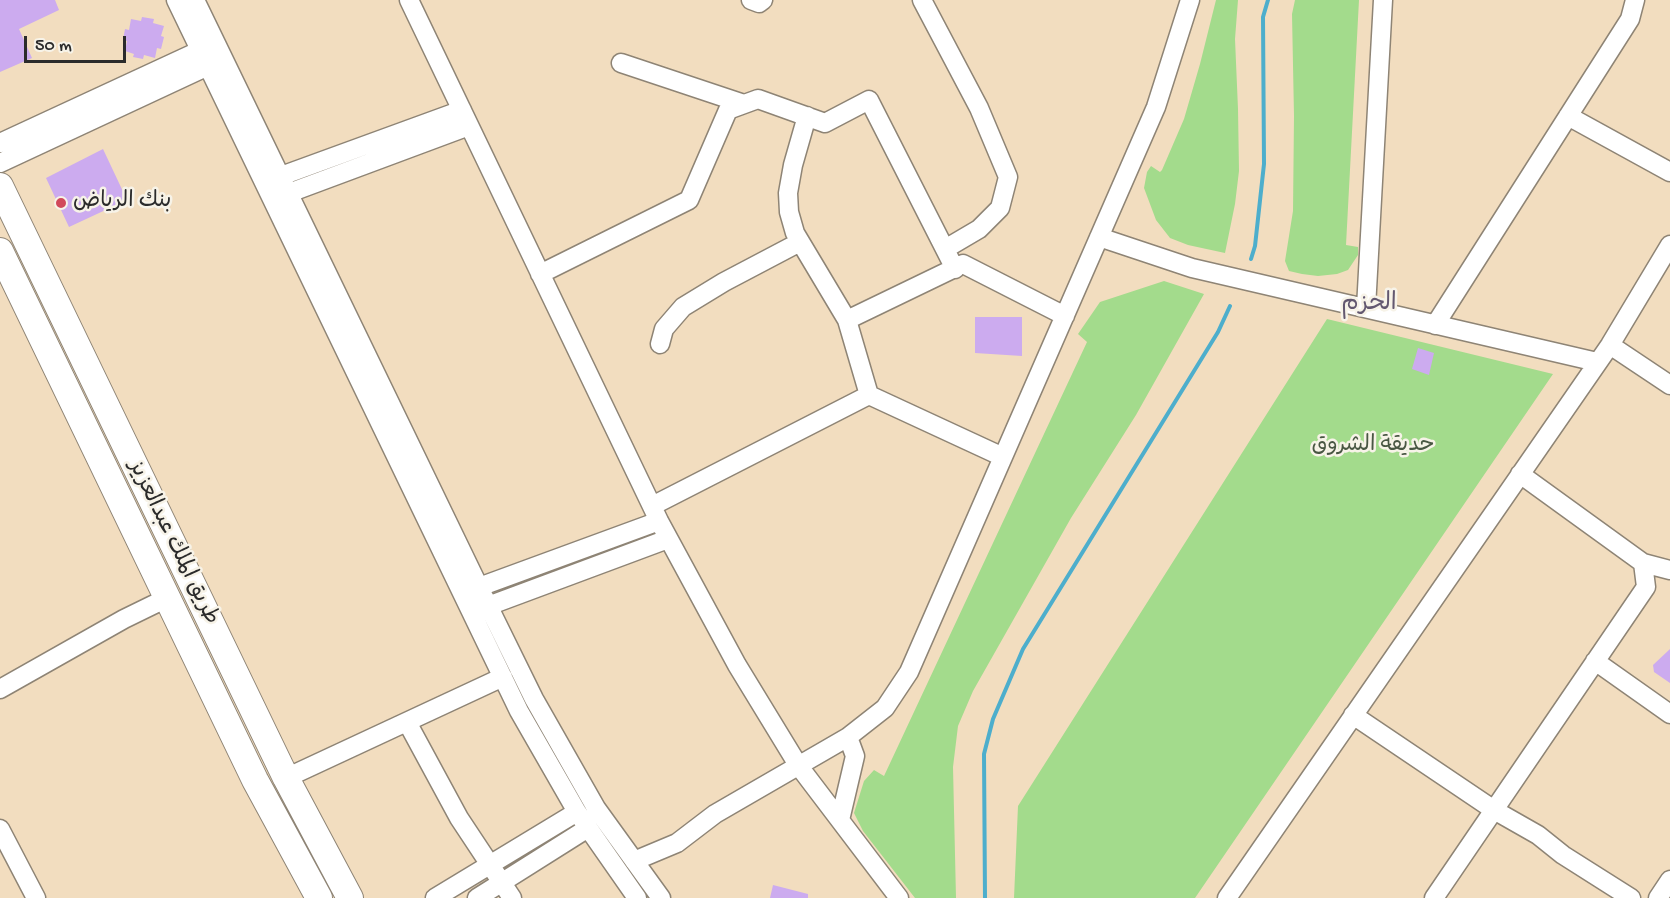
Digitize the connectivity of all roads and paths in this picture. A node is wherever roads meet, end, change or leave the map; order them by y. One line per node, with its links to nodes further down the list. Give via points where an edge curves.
1 (176, 0): 10 (street)
2 (195, 0): 10 (street)
3 (751, 0): 4 (street)
4 (763, 0)
5 (922, 0): 26 (street, via 979,108 1008,177 999,208 980,229)
6 (1190, 0): 23 (street, via 1156,107)
7 (1383, 0): 30 (street)
8 (1635, 0): 14 (street, via 1630,19)
9 (414, 2): 15 (street)
10 (209, 55): 16 (street); 17 (street); 19 (street); 21 (street)
11 (621, 63): 12 (street)
12 (744, 104): 13 (street, via 758,99); 29 (street, via 729,110 689,200)
13 (807, 116): 24 (street, via 788,193 789,212); 26 (street, via 825,123 869,100)
14 (1568, 116): 18 (street); 33 (street)
15 (466, 118): 19 (street); 22 (street); 29 (street)
16 (0, 143)
17 (0, 163)
18 (1670, 172)
19 (281, 176): 21 (street); 22 (street)
20 (0, 186): 56 (highway, طريق الملك عبدالعزيز)
21 (268, 190): 22 (street); 49 (street)
22 (289, 193): 45 (street)
23 (1099, 237): 30 (street, via 1192,268); 31 (street)
24 (801, 242): 32 (street); 34 (street, via 683,306 664,329)
25 (1670, 245): 35 (street)
26 (945, 249): 28 (street)
27 (0, 251): 46 (highway, طريق الملك عبدالعزيز)
28 (955, 269): 31 (street, via 963,264); 32 (street)
29 (540, 274): 41 (street)
30 (1366, 308): 33 (street)
31 (1065, 316): 39 (street)
32 (847, 320): 38 (street)
33 (1436, 325): 36 (street)
34 (660, 344)
35 (1610, 345): 36 (street); 37 (street)
36 (1597, 362): 40 (street)
37 (1670, 385)
38 (869, 395): 39 (street); 41 (street)
39 (1003, 457): 54 (street, via 909,672 885,708)
40 (1520, 474): 43 (street); 52 (street)
41 (655, 513): 42 (street); 45 (street)
42 (668, 538): 47 (street); 55 (street, via 737,665)
43 (1643, 563): 44 (street); 48 (street, via 1646,587)
44 (1670, 570)
45 (479, 587): 47 (street)
46 (167, 598): 50 (street); 67 (highway, طريق الملك عبدالعزيز, via 255,780)
47 (488, 606): 62 (street, via 534,699 590,798)
48 (1595, 661): 51 (street); 57 (street)
49 (503, 676): 53 (street); 58 (street)
50 (0, 689)
51 (1670, 714)
52 (1353, 715): 57 (street); 75 (street)
53 (407, 722): 56 (street); 63 (street, via 459,818)
54 (848, 737): 55 (street); 59 (street, via 855,756)
55 (798, 765): 59 (street); 62 (street, via 715,814 677,843)
56 (286, 778): 68 (highway, طريق الملك عبدالعزيز)
57 (1494, 810): 76 (street); 77 (street)
58 (577, 812): 60 (street); 63 (street)
59 (840, 820): 74 (street)
60 (588, 828): 65 (street); 72 (street)
61 (0, 829): 66 (street)
62 (634, 861): 73 (street)
63 (490, 865): 65 (street); 69 (street)
64 (1670, 880): 78 (street)
65 (502, 882): 70 (street); 71 (street)
66 (36, 898)
67 (319, 898)
68 (351, 898)
69 (435, 898)
70 (477, 898)
71 (512, 898)
72 (637, 898)
73 (661, 898)
74 (899, 898)
75 (1227, 898)
76 (1434, 898)
77 (1631, 898)
78 (1658, 898)

